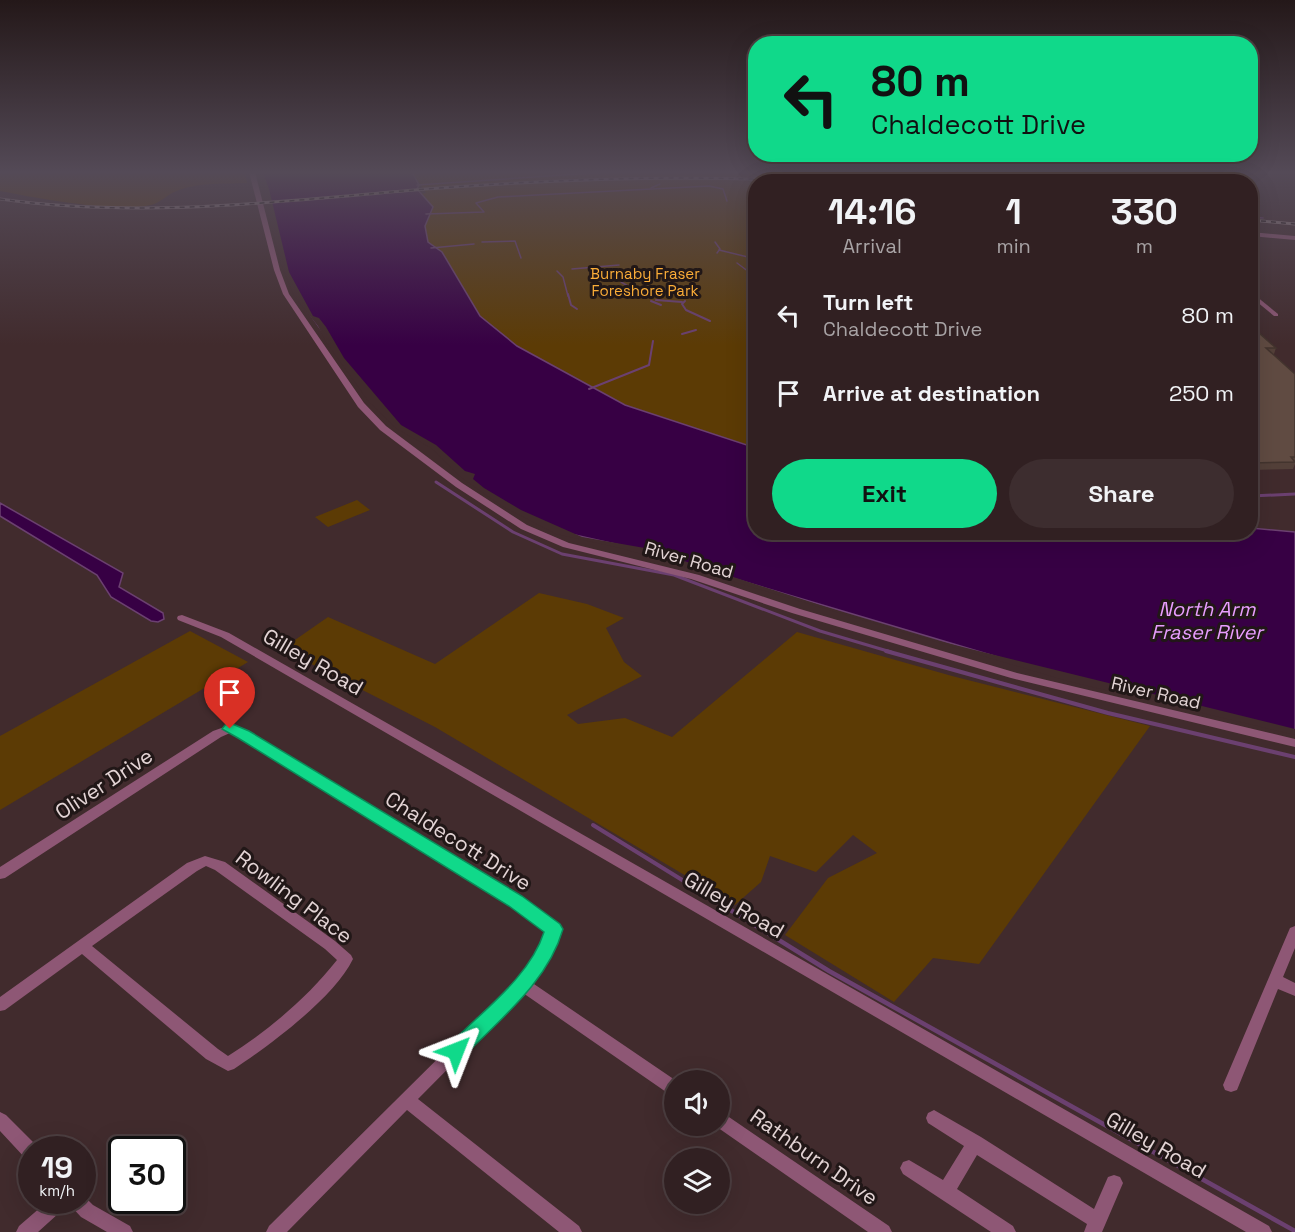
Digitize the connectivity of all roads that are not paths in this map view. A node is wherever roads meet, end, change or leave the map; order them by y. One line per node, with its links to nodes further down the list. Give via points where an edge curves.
1 (266, 229): 8 (street, River Road, via 286,294 362,405 415,452 524,527 566,544 694,577 1015,676)
2 (1258, 235): 3 (street)
3 (1295, 238)
4 (1258, 300): 5 (street)
5 (1276, 315)
6 (182, 618): 36 (street, Gilley Road, via 225,635)
7 (230, 729): 9 (street, Oliver Drive); 13 (street, Chaldecott Drive, via 505,895 554,929 549,945)
8 (1295, 743)
9 (0, 874)
10 (1295, 932): 12 (street)
11 (82, 946): 11 (street, Rowling Place, via 205,861 220,866 346,960 332,980 249,1052 228,1064); 15 (street, Rowling Place)
12 (1274, 980): 14 (street); 17 (street)
13 (522, 984): 16 (street); 18 (street, Chaldecott Drive)
14 (1295, 990)
15 (0, 1005)
16 (664, 1081)
17 (1231, 1085)
18 (407, 1100): 32 (street, Chaldecott Drive); 33 (street)
19 (933, 1118): 23 (street)
20 (0, 1120): 22 (street)
21 (730, 1127): 34 (street, Rathburn Drive)
22 (18, 1139)
23 (975, 1143): 26 (street); 29 (street)
24 (909, 1168): 26 (street)
25 (1114, 1183): 29 (street)
26 (946, 1192): 35 (street)
27 (46, 1214): 30 (street)
28 (92, 1214): 31 (street)
29 (1096, 1227)
30 (25, 1232)
31 (124, 1232)
32 (276, 1232)
33 (573, 1232)
34 (883, 1232)
35 (1007, 1232)
36 (1263, 1232)

